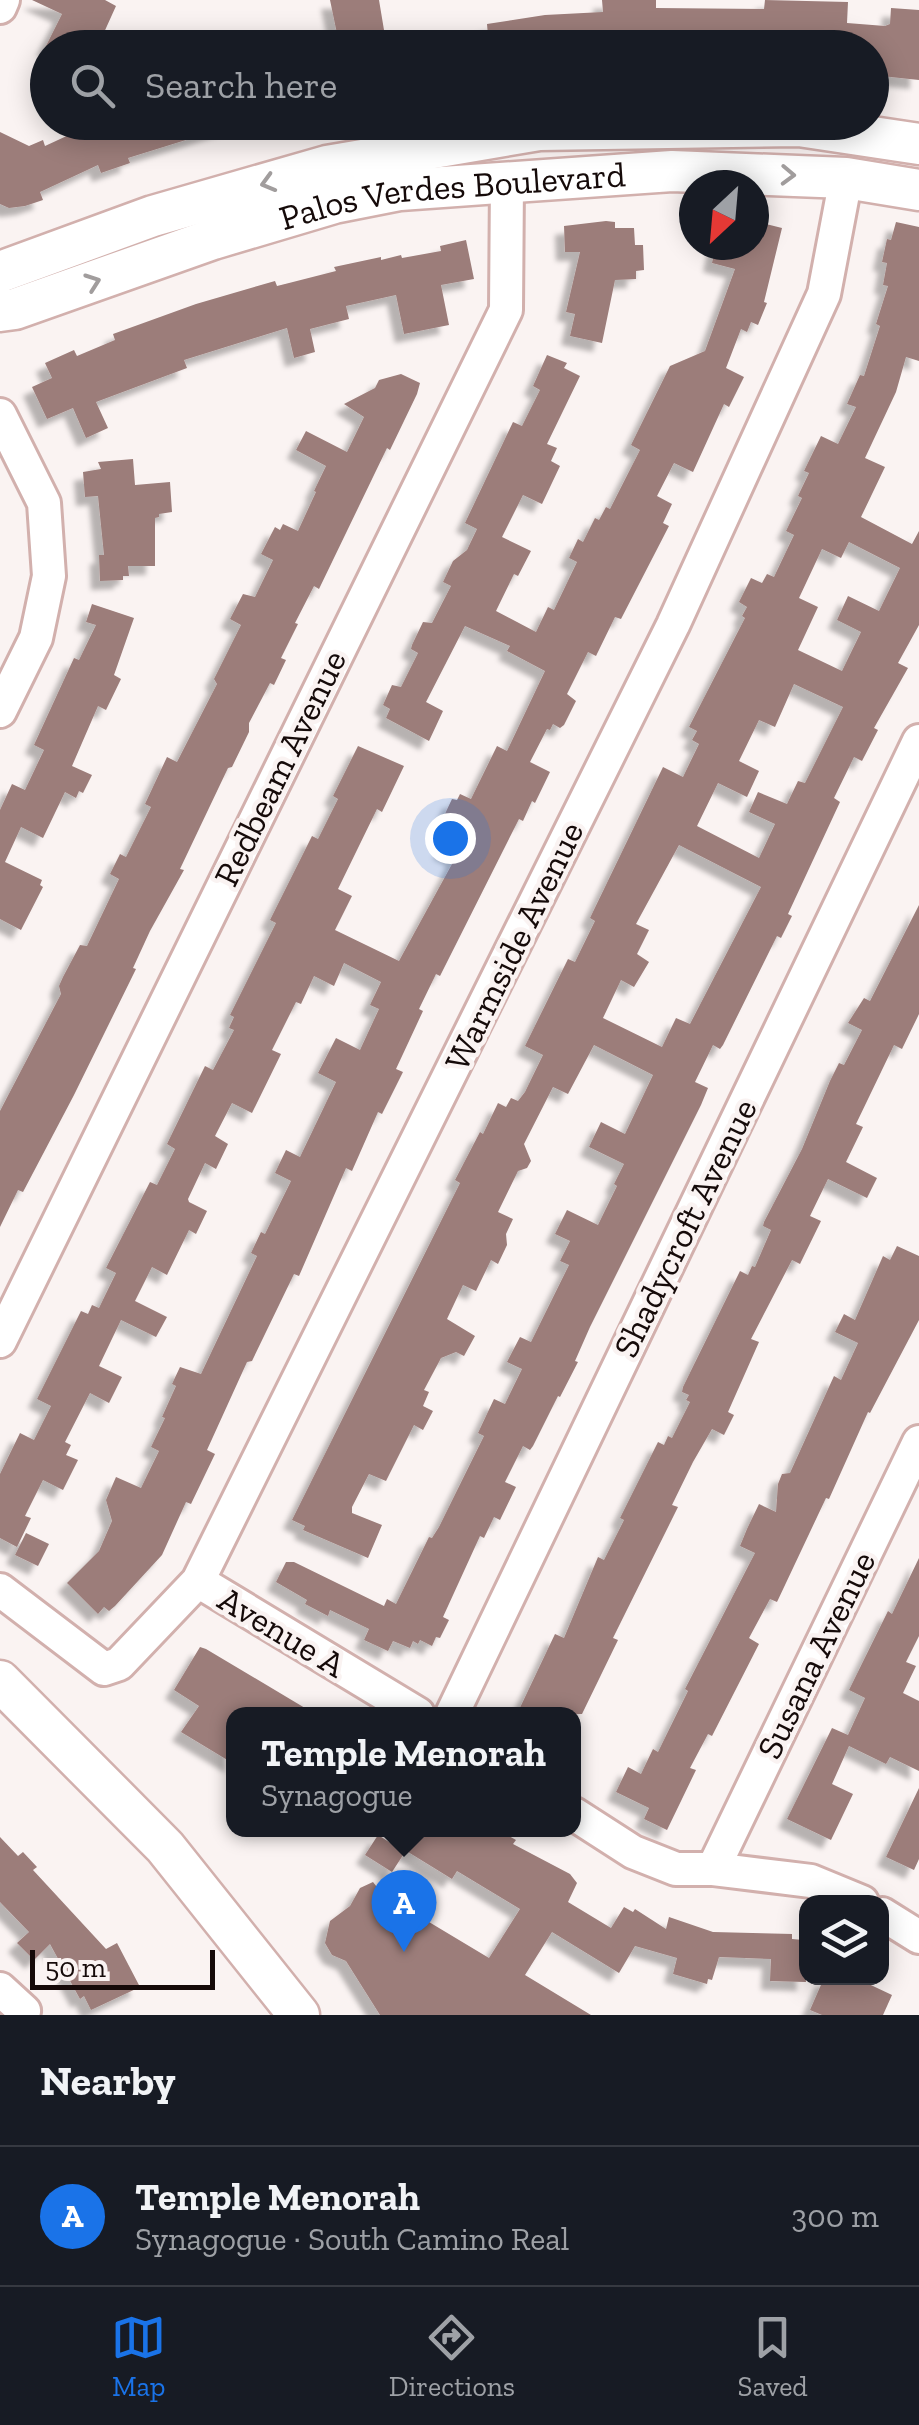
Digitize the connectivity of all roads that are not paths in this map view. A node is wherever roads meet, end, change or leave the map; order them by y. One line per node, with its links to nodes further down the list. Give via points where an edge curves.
1 (4, 0): 2 (street)
2 (0, 7)
3 (500, 140): 10 (main road, Palos Verdes Boulevard)
4 (671, 140): 7 (main road)
5 (889, 140): 6 (main road, Palos Verdes Boulevard)
6 (919, 144)
7 (672, 171): 8 (main road, Palos Verdes Boulevard, one-way to 8); 9 (main road, Palos Verdes Boulevard)
8 (846, 178): 11 (main road, Palos Verdes Boulevard); 19 (street, Warmside Avenue, via 824,294 674,625)
9 (507, 182): 10 (main road, Palos Verdes Boulevard, via 400,190); 17 (street, Redbeam Avenue, via 506,310)
10 (330, 184): 12 (main road, Palos Verdes Boulevard, one-way to 12, via 153,216); 13 (main road, Palos Verdes Boulevard, one-way to 10, via 214,239)
11 (919, 190)
12 (0, 272)
13 (0, 311)
14 (0, 415): 15 (street, via 44,502 49,576 36,638)
15 (0, 711)
16 (919, 741): 23 (street, Shadycroft Avenue)
17 (0, 1341)
18 (919, 1442): 25 (street, Susana Avenue)
19 (198, 1581): 20 (street, Warmside Avenue, via 119,1664 104,1669); 22 (street, Avenue A)
20 (0, 1590)
21 (0, 1681): 29 (main road, via 165,1847)
22 (406, 1707)
23 (455, 1707)
24 (581, 1819): 25 (street, via 633,1852 676,1869)
25 (713, 1869): 26 (street, via 811,1881)
26 (845, 1895)
27 (889, 1918): 28 (street)
28 (919, 1937)
29 (299, 2015)

